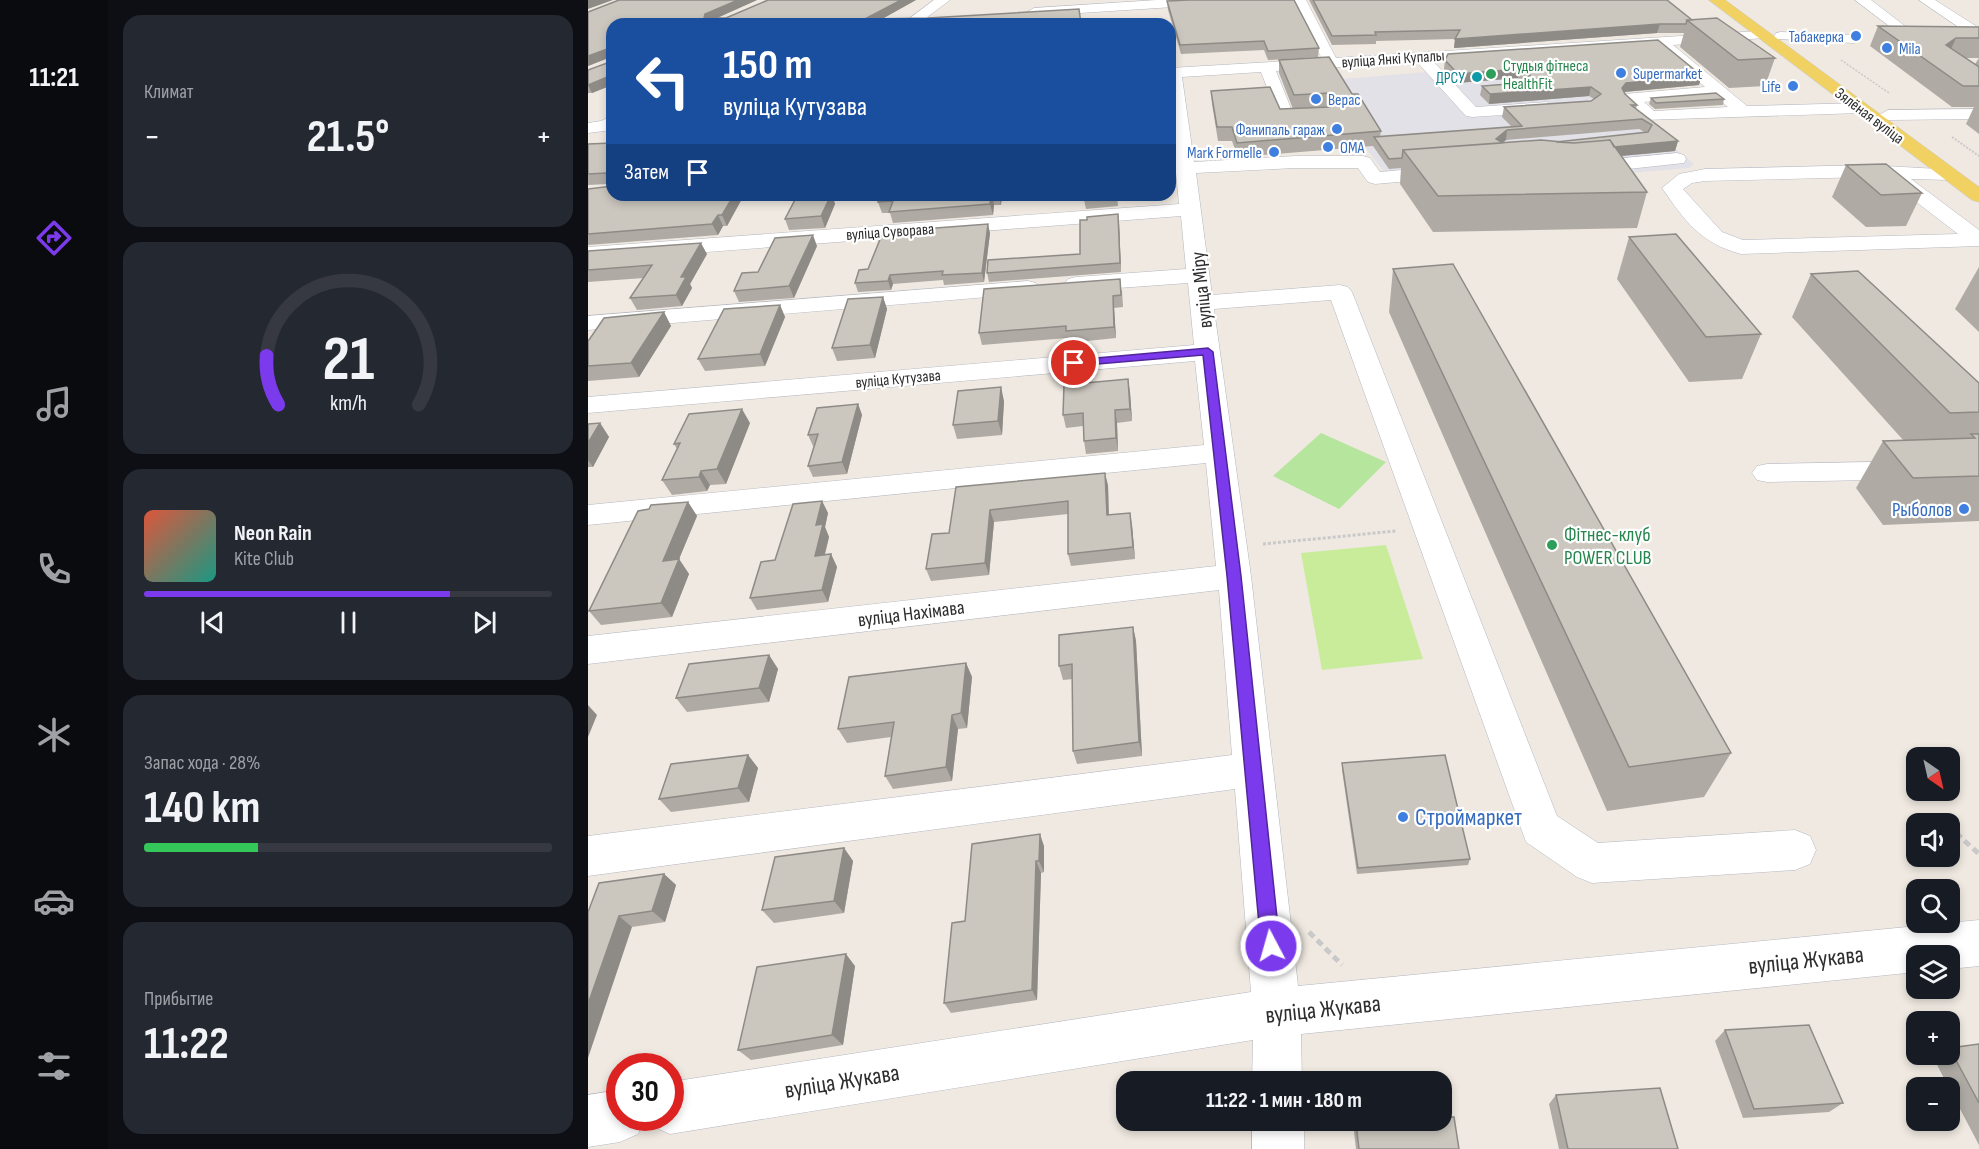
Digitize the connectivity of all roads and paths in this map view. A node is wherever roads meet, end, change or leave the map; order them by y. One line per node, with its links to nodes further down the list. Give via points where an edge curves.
1 (943, 0): 10 (street)
2 (1220, 0): 8 (street)
3 (1299, 0): 19 (street)
4 (1716, 0): 13 (main road, Зялёная вуліца)
5 (1734, 0): 14 (main road, Зялёная вуліца)
6 (1862, 0): 11 (street)
7 (1926, 0): 12 (street)
8 (1123, 3): 9 (street)
9 (1018, 14)
10 (918, 18)
11 (1898, 26)
12 (1978, 34)
13 (1759, 35): 14 (main road); 16 (street, вуліца Янкі Купалы); 26 (main road, Зялёная вуліца)
14 (1781, 36): 15 (street); 33 (main road, Зялёная вуліца)
15 (1815, 37): 17 (street); 34 (path, via 1814,42)
16 (1658, 39): 18 (street, вуліца Янкі Купалы); 24 (street)
17 (1854, 39)
18 (1420, 56): 19 (street, вуліца Янкі Купалы); 23 (street)
19 (1332, 62): 20 (street, вуліца Янкі Купалы)
20 (1267, 67): 21 (street, вуліца Янкі Купалы); 31 (street, via 1286,117)
21 (1176, 73)
22 (1474, 88): 23 (street)
23 (1452, 90): 25 (street, via 1473,112)
24 (1720, 91): 29 (street); 29 (street, via 1630,98 1650,116)
25 (1565, 105)
26 (1861, 108): 29 (street); 44 (main road, Зялёная вуліца)
27 (1176, 110): 38 (street, вуліца Міру)
28 (606, 111): 30 (street)
29 (1743, 111)
30 (588, 112)
31 (1329, 114)
32 (1979, 114): 34 (street)
33 (1888, 115): 34 (street); 45 (main road, Зялёная вуліца)
34 (1921, 115)
35 (606, 126): 36 (street)
36 (588, 128)
37 (1444, 154): 40 (street)
38 (1181, 156): 40 (street); 47 (street, вуліца Міру)
39 (1677, 159): 41 (street)
40 (1363, 162): 42 (street, via 1375,178)
41 (1566, 169)
42 (1466, 171)
43 (1890, 173): 44 (street); 48 (street); 48 (street, via 1706,175 1686,178 1672,188 1714,237 1741,247)
44 (1949, 174): 46 (main road, Зялёная вуліца)
45 (1979, 181)
46 (1979, 196)
47 (1192, 208): 49 (street, вуліца Суворава); 50 (street, вуліца Міру)
48 (1979, 240)
49 (588, 254)
50 (1202, 289): 51 (street, via 1053,286); 52 (street, вуліца Міру); 58 (street, via 1340,292)
51 (588, 323)
52 (1208, 352): 53 (street, вуліца Кутузава); 54 (street, вуліца Міру)
53 (588, 405)
54 (1220, 453): 57 (street); 62 (street, вуліца Міру)
55 (1979, 469): 56 (street)
56 (1767, 473)
57 (588, 515)
58 (1428, 527): 60 (path); 66 (street, via 1541,829 1592,863)
59 (1258, 533): 60 (path)
60 (1260, 544): 61 (path)
61 (1261, 556)
62 (1234, 576): 63 (street, вуліца Нахімава); 64 (street, вуліца Міру)
63 (588, 650)
64 (1253, 769): 68 (street); 72 (street, вуліца Міру)
65 (1960, 837): 67 (path)
66 (1795, 850)
67 (1979, 854)
68 (588, 856)
69 (1307, 929): 71 (path)
70 (1979, 943): 72 (street, вуліца Жукава)
71 (1347, 969)
72 (1277, 1012): 73 (street, вуліца Міру); 74 (street, вуліца Жукава)
73 (1277, 1071)
74 (684, 1106)
75 (606, 1118): 76 (street)
76 (588, 1121)
77 (1278, 1131): 78 (street)
78 (1278, 1149)

